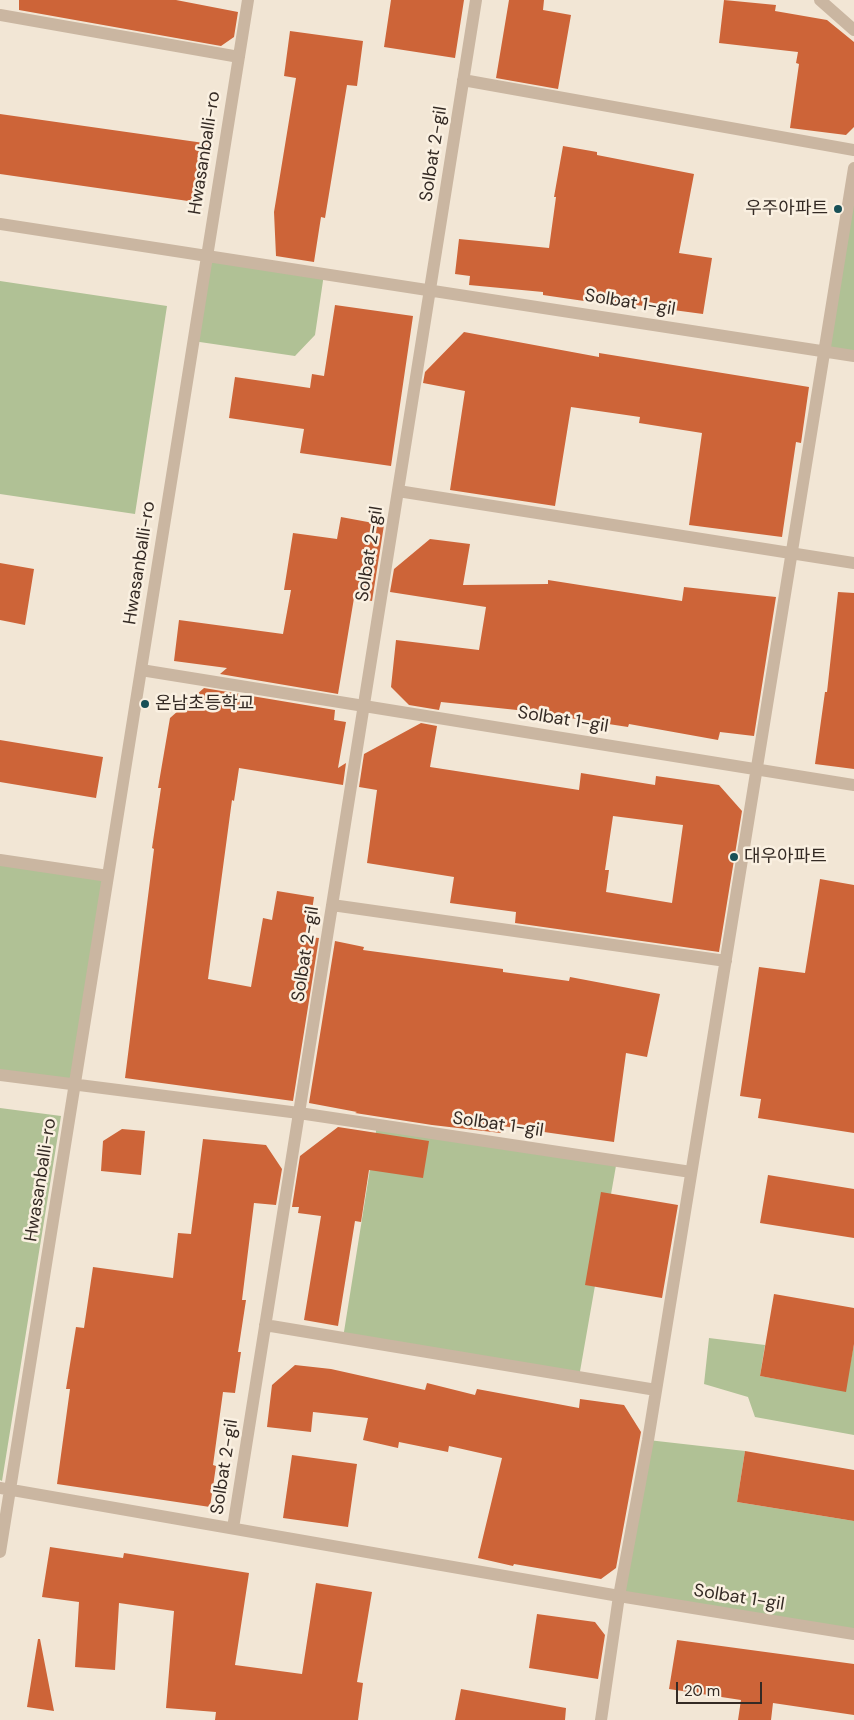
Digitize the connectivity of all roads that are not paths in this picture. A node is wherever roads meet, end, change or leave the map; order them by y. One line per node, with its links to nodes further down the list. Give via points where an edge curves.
1 (248, 0): 6 (street, Hwasanballi-ro)
2 (476, 0): 7 (street, Solbat 2-gil)
3 (820, 0): 5 (street)
4 (0, 14): 6 (street)
5 (854, 30)
6 (238, 57): 11 (street, Hwasanballi-ro)
7 (463, 80): 8 (street); 12 (street, Solbat 2-gil)
8 (854, 150)
9 (854, 168): 13 (street)
10 (0, 224): 11 (street)
11 (207, 256): 12 (street, Solbat 1-gil); 18 (street, Hwasanballi-ro)
12 (430, 290): 13 (street, Solbat 1-gil); 15 (street, Solbat 2-gil)
13 (824, 351): 14 (street, Solbat 1-gil); 16 (street)
14 (854, 356)
15 (398, 491): 16 (street); 19 (street, Solbat 2-gil)
16 (792, 552): 17 (street); 20 (street)
17 (854, 563)
18 (141, 670): 19 (street, Solbat 1-gil); 23 (street, Hwasanballi-ro)
19 (364, 706): 20 (street, Solbat 1-gil); 24 (street, Solbat 2-gil)
20 (756, 769): 21 (street, Solbat 1-gil); 25 (street)
21 (854, 785)
22 (0, 860): 23 (street)
23 (108, 876): 27 (street, Hwasanballi-ro)
24 (332, 905): 25 (street); 28 (street, Solbat 2-gil)
25 (726, 961): 29 (street)
26 (0, 1075): 27 (street)
27 (74, 1084): 28 (street); 32 (street, Hwasanballi-ro)
28 (299, 1113): 29 (street, Solbat 1-gil); 30 (street, Solbat 2-gil)
29 (691, 1172): 31 (street)
30 (265, 1325): 31 (street); 33 (street, Solbat 2-gil)
31 (656, 1390): 35 (street)
32 (5, 1489): 33 (street); 34 (street, Hwasanballi-ro)
33 (233, 1528): 35 (street, Solbat 2-gil)
34 (0, 1552)
35 (619, 1596): 36 (street, Solbat 1-gil); 37 (street)
36 (854, 1634)
37 (601, 1720)

